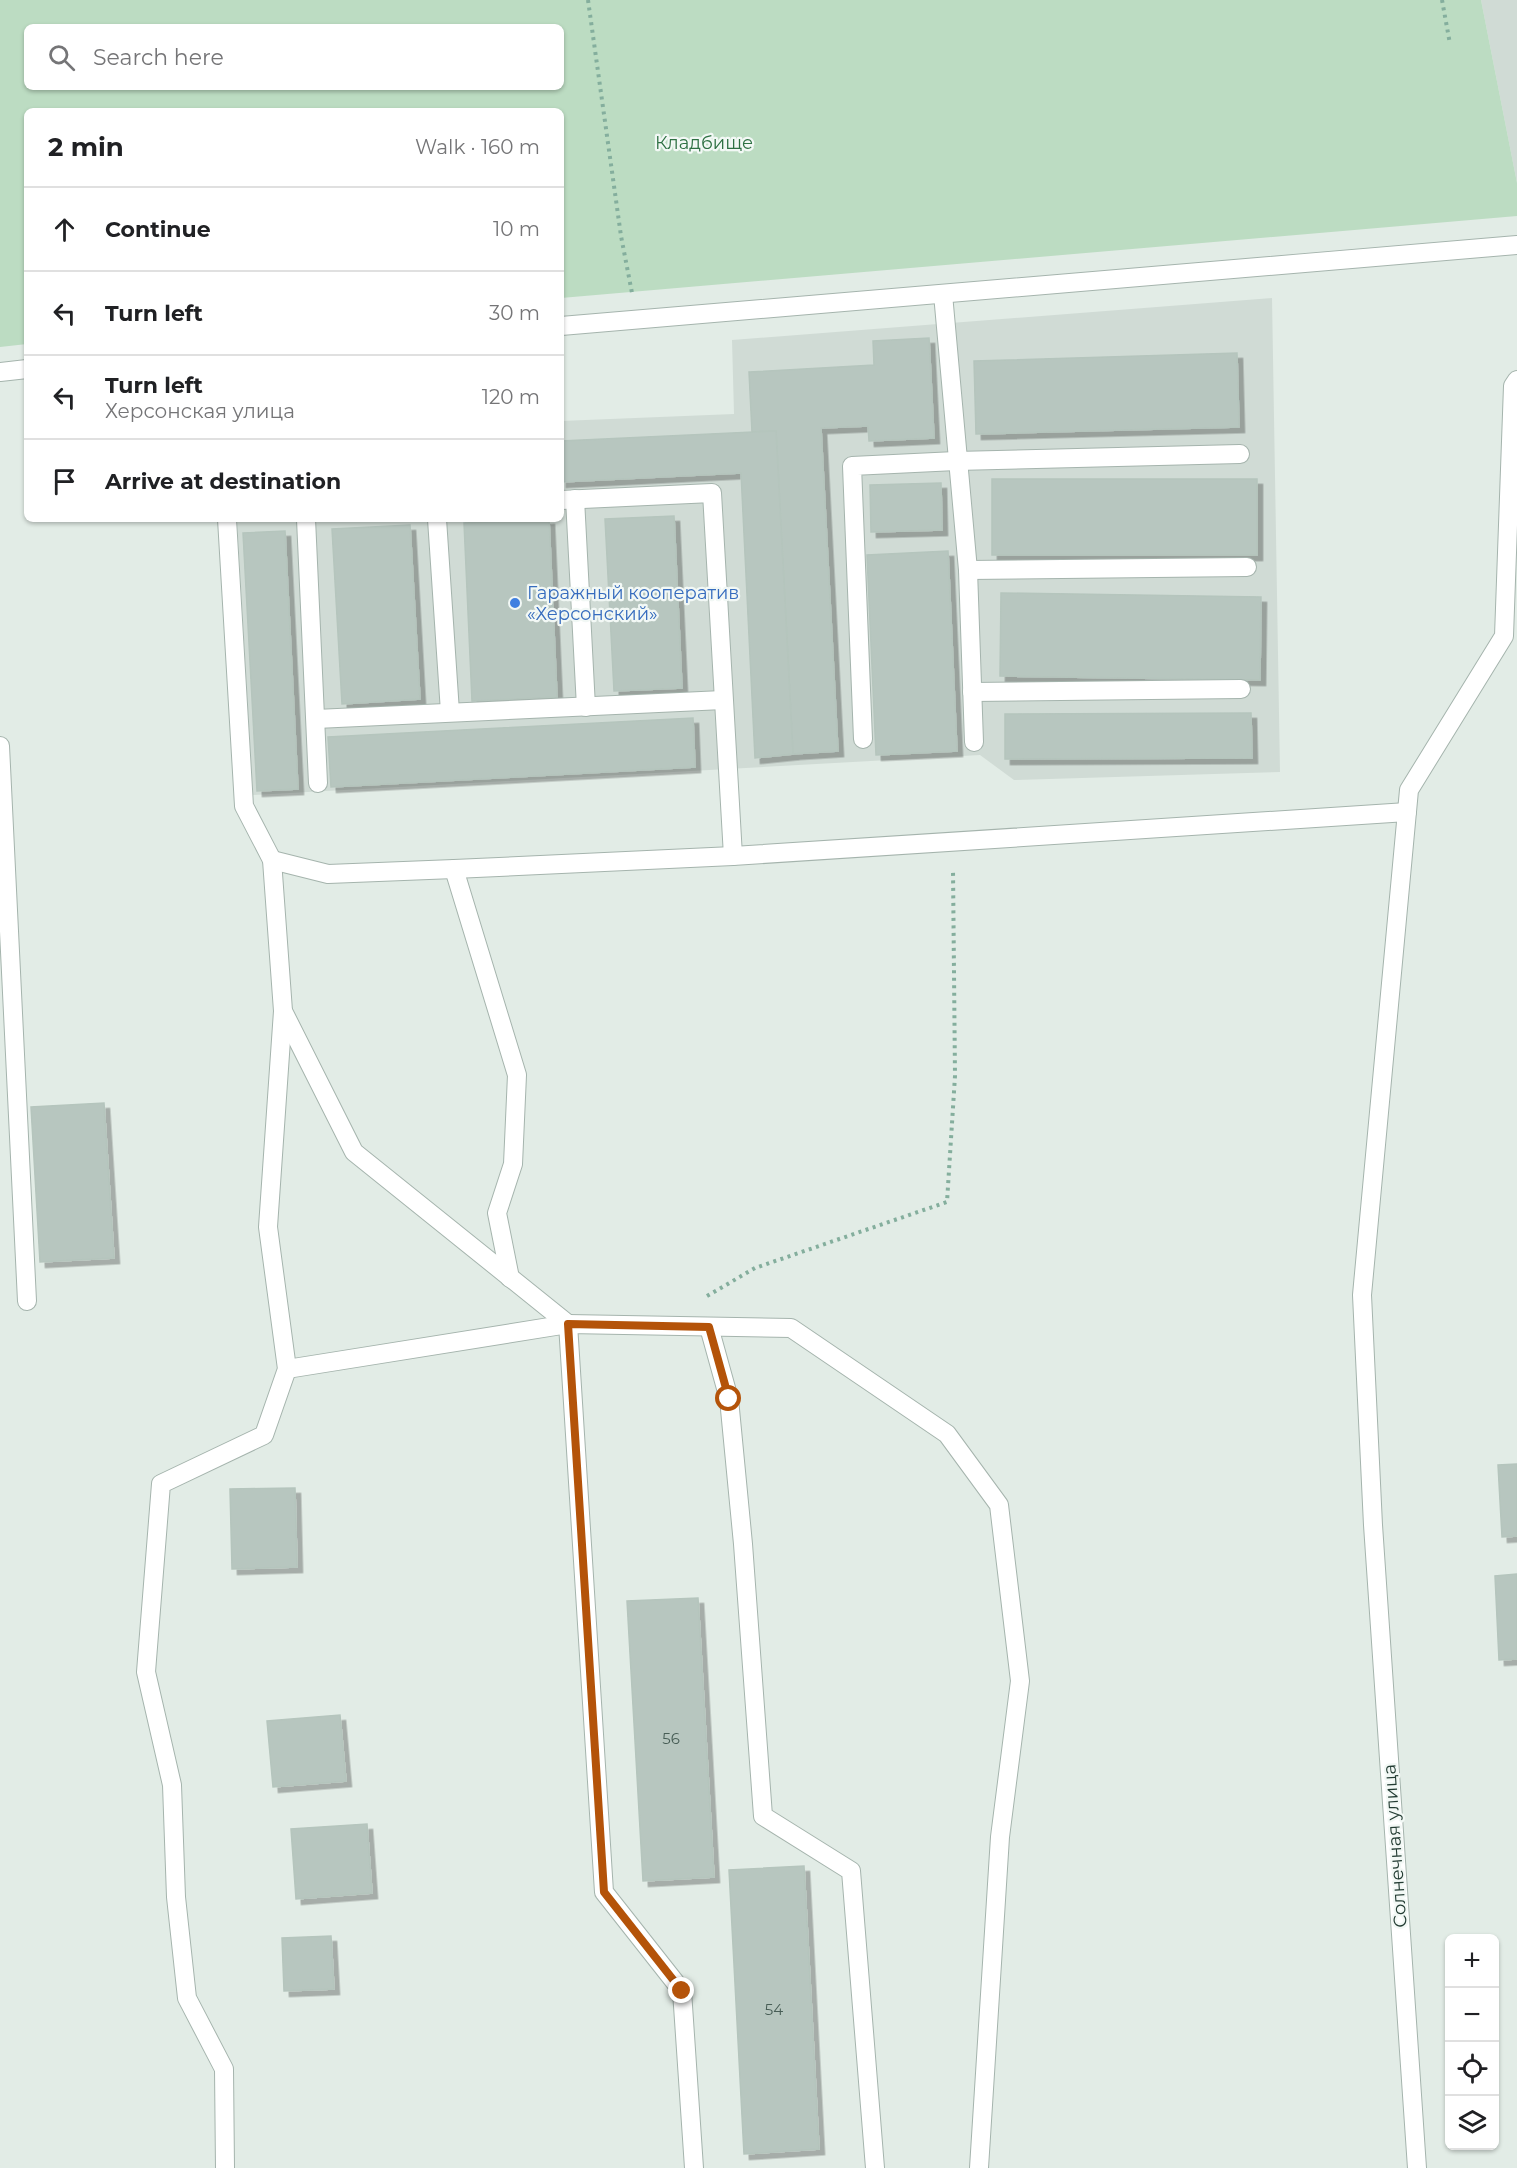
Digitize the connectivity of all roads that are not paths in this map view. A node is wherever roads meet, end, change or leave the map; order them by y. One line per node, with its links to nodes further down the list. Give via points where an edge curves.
1 (1517, 244): 2 (street)
2 (943, 294): 3 (street); 8 (street)
3 (564, 326)
4 (24, 369): 5 (street)
5 (0, 372)
6 (1517, 380): 25 (street, Солнечная улица, via 1513,386 1504,636 1409,790)
7 (1240, 454): 8 (street)
8 (957, 461): 14 (street); 21 (street, via 852,466)
9 (568, 499): 17 (street, via 712,493); 18 (street)
10 (227, 522): 27 (street, via 244,806)
11 (306, 522): 20 (street)
12 (437, 522): 19 (street)
13 (1247, 567): 14 (street)
14 (968, 570): 16 (street)
15 (1241, 689): 16 (street)
16 (972, 692): 22 (street)
17 (723, 700): 18 (street); 26 (street)
18 (586, 706): 19 (street)
19 (450, 712): 20 (street)
20 (316, 719): 24 (street)
21 (863, 739)
22 (974, 742)
23 (0, 746): 31 (street)
24 (318, 783)
25 (1407, 812): 26 (street); 39 (street, Солнечная улица, via 1362,1295 1373,1525)
26 (733, 856): 28 (street)
27 (272, 860): 28 (street, via 328,874); 29 (street)
28 (454, 869): 30 (street, via 517,1075 513,1164 497,1214)
29 (283, 1011): 30 (street, via 354,1152); 34 (street, via 268,1227)
30 (510, 1278): 32 (street)
31 (27, 1300)
32 (568, 1324): 33 (street); 34 (street); 36 (street, via 604,1892 682,1991)
33 (709, 1327): 37 (street, via 729,1399 763,1816 851,1871); 38 (street, via 790,1328 947,1434 999,1505 1020,1681 1000,1836)
34 (287, 1370): 35 (street, via 264,1435 161,1484 146,1672 172,1785 176,1897 188,1998 224,2069)
35 (225, 2168)
36 (694, 2168)
37 (875, 2168)
38 (979, 2168)
39 (1417, 2168)

